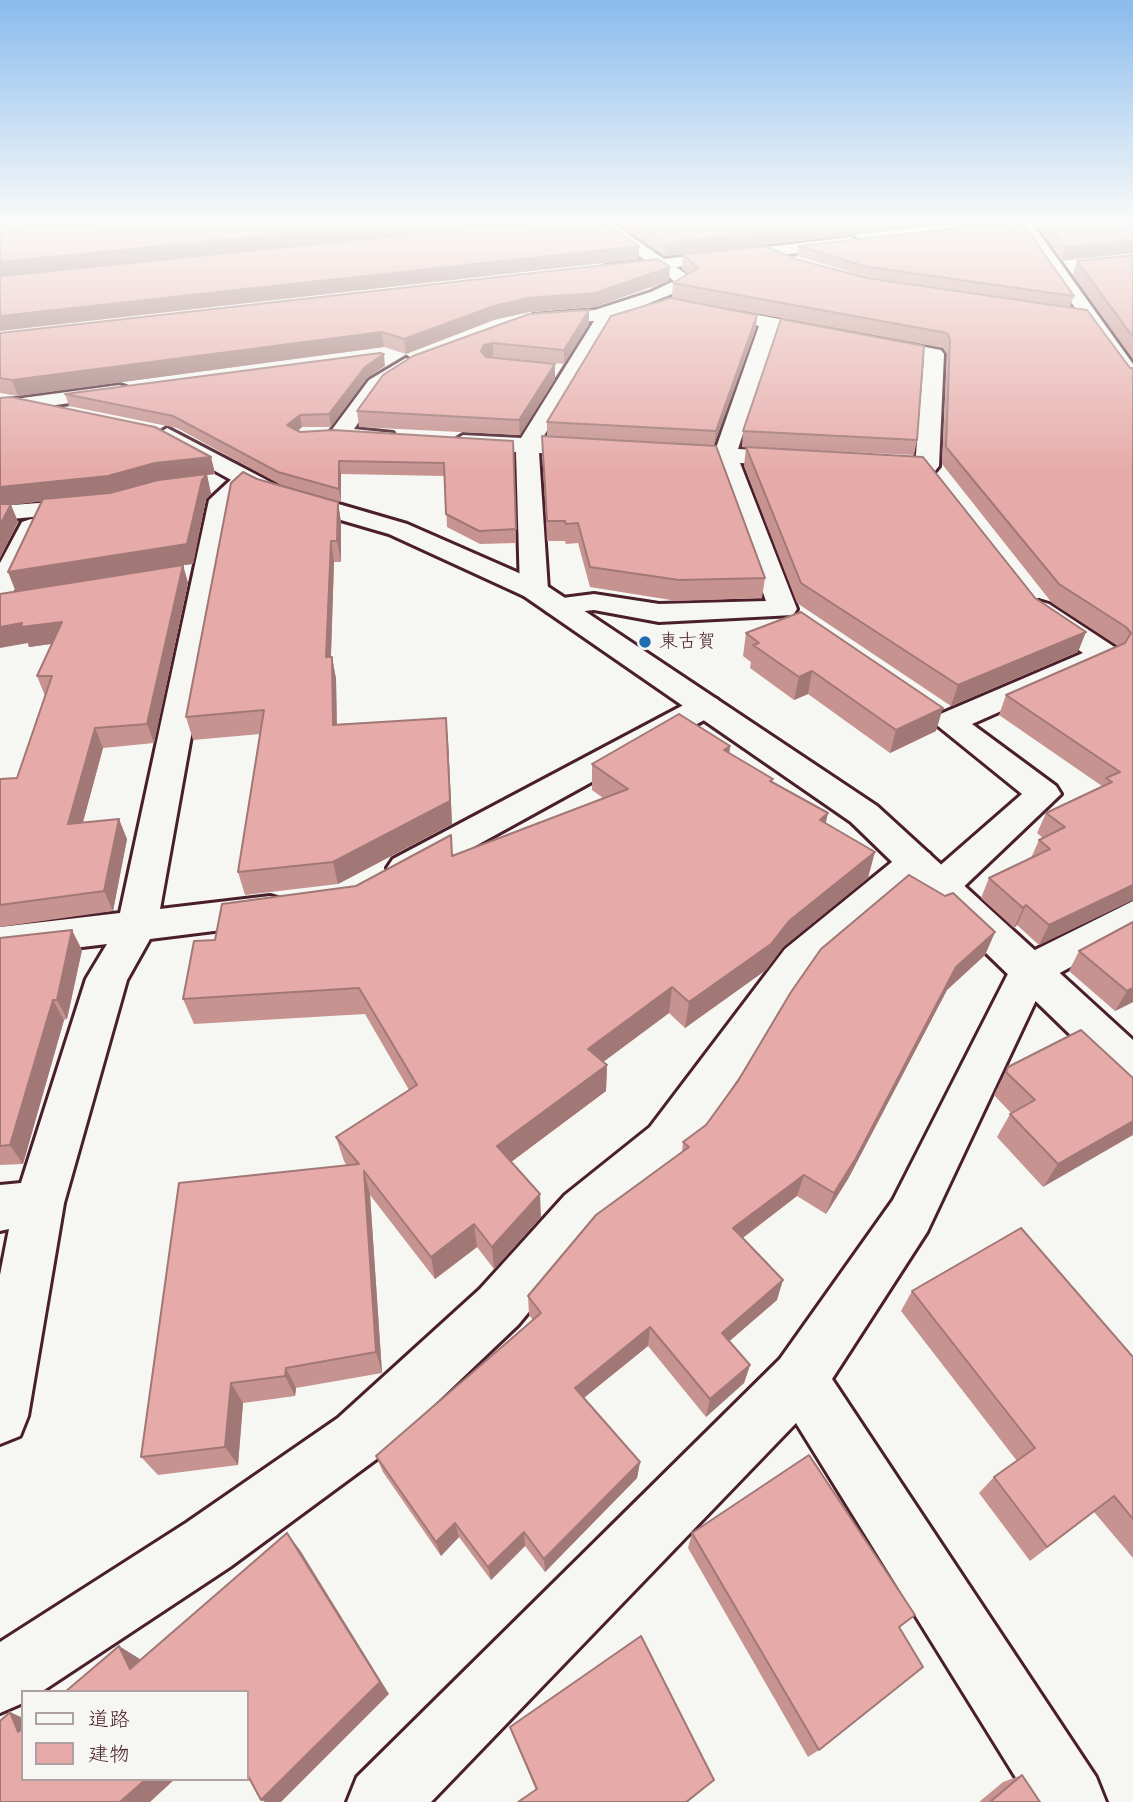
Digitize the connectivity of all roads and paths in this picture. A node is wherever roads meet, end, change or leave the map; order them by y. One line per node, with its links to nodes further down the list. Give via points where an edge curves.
1 (630, 304): 7 (street, via 597,314)
2 (664, 304): 16 (street, via 602,323)
3 (674, 304): 6 (street)
4 (1080, 304): 8 (street)
5 (1064, 314): 8 (street)
6 (770, 322): 19 (street); 22 (street, via 934,354)
7 (516, 323)
8 (1094, 324): 9 (street); 11 (street)
9 (1122, 327)
10 (430, 354): 14 (street, via 395,360 339,435)
11 (1133, 377)
12 (140, 388): 13 (street)
13 (6, 404): 23 (street, via 168,436)
14 (406, 439)
15 (447, 441): 16 (street)
16 (527, 446): 17 (street); 31 (street)
17 (619, 450)
18 (646, 452): 19 (street)
19 (725, 455): 20 (street); 31 (street, via 794,616 659,613)
20 (819, 460)
21 (900, 464): 22 (street)
22 (927, 466): 25 (street)
23 (244, 480): 24 (street); 31 (street, via 398,529); 37 (street, via 221,500)
24 (197, 486)
25 (943, 486)
26 (116, 503): 27 (street)
27 (38, 512): 28 (street); 30 (street)
28 (0, 513)
29 (1024, 590): 33 (street, via 1040,611 1105,654 938,714 1044,794)
30 (0, 591)
31 (546, 598): 32 (street)
32 (706, 706): 33 (street, via 864,814); 34 (street)
33 (928, 874): 39 (street); 44 (street, via 799,960 667,1142 582,1212 499,1307 358,1438 208,1545)
34 (382, 881)
35 (308, 905): 37 (street)
36 (1133, 915): 39 (street)
37 (137, 927): 38 (street); 41 (street, via 107,979)
38 (0, 942)
39 (1029, 971): 40 (street); 42 (street, via 909,1216)
40 (1133, 1067)
41 (19, 1205): 43 (street)
42 (800, 1378): 45 (street); 46 (street)
43 (0, 1416)
44 (0, 1680)
45 (382, 1802)
46 (1071, 1802)

